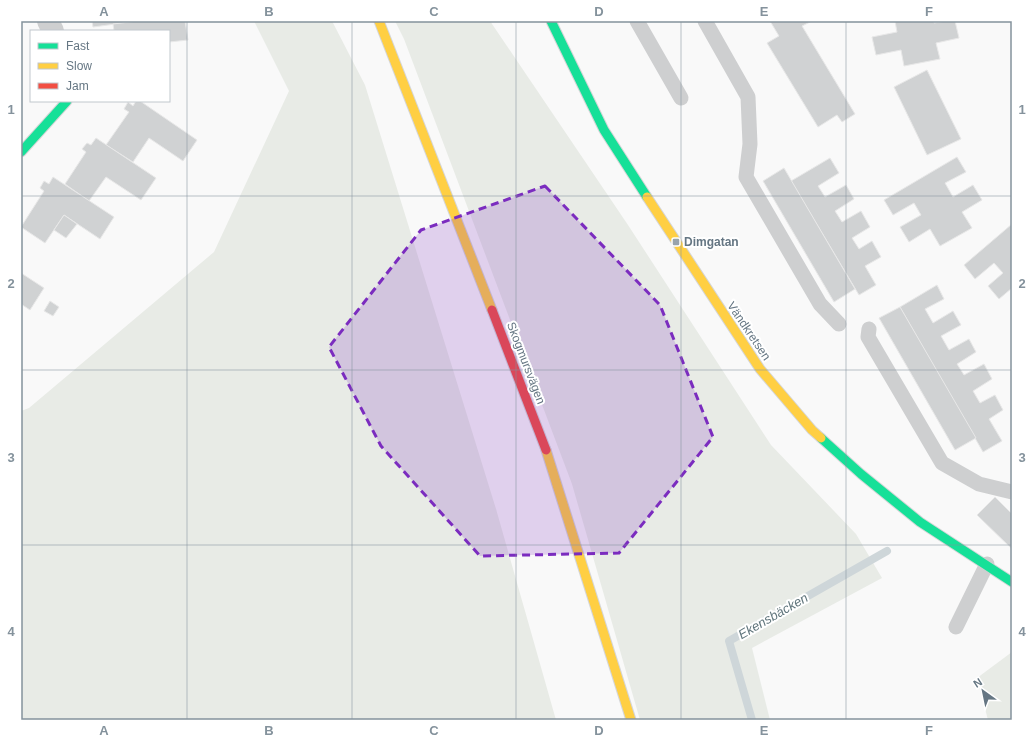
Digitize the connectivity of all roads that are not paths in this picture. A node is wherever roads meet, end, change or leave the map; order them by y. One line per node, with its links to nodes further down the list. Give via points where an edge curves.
1 (48, 21): 6 (street)
2 (380, 21): 16 (street, Skogmursvägen, via 543,441)
3 (551, 21): 13 (street, Vändkretsen, via 604,130 760,369 812,430 860,474 920,522)
4 (637, 21): 7 (lane)
5 (705, 21): 10 (lane, via 748,97 750,144 746,177 820,304)
6 (52, 30)
7 (681, 98)
8 (66, 102): 9 (street)
9 (21, 152)
10 (839, 324)
11 (869, 330): 12 (lane, via 868,337 942,463 979,484)
12 (1012, 492)
13 (987, 564): 14 (street, Vändkretsen); 15 (lane)
14 (1012, 582)
15 (956, 627)
16 (631, 720)

